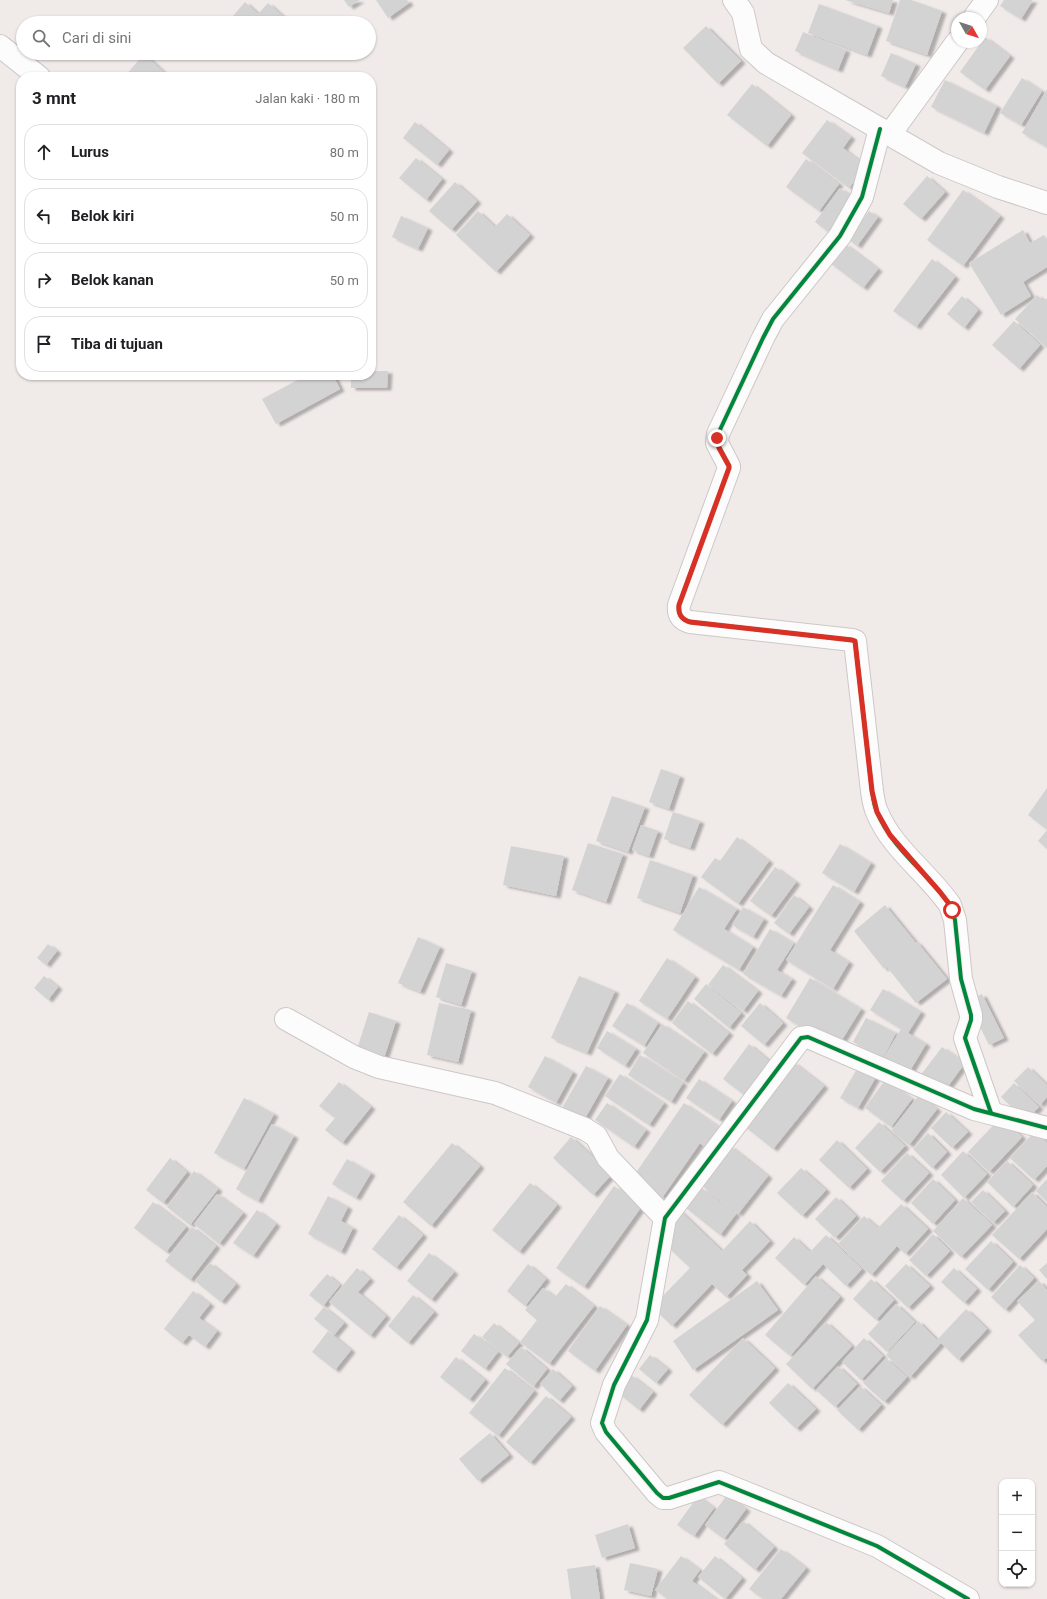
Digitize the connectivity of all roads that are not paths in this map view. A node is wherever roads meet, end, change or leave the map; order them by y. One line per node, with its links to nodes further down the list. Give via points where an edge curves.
1 (734, 0): 9 (street, via 743,13 751,49 760,59)
2 (987, 0): 3 (street)
3 (978, 12)
4 (0, 46): 6 (street)
5 (952, 48): 9 (street)
6 (16, 59)
7 (18, 60): 8 (street)
8 (33, 72)
9 (885, 132): 10 (street, via 939,163); 12 (street, via 857,207 840,236 771,323 718,434 717,443 729,468 678,611 683,619 690,622 855,641 872,791 877,812 890,835 950,905 955,920 961,980 971,1018 965,1038)
10 (1047, 203)
11 (286, 1018): 14 (street, via 365,1062 495,1093 585,1128 596,1136 608,1158)
12 (991, 1113): 13 (street); 14 (street, via 974,1109 804,1037 793,1047)
13 (1047, 1128)
14 (665, 1218): 15 (street, via 647,1320 614,1385 602,1423 606,1432 656,1493 663,1498 674,1497 719,1482 877,1546)
15 (968, 1599)

